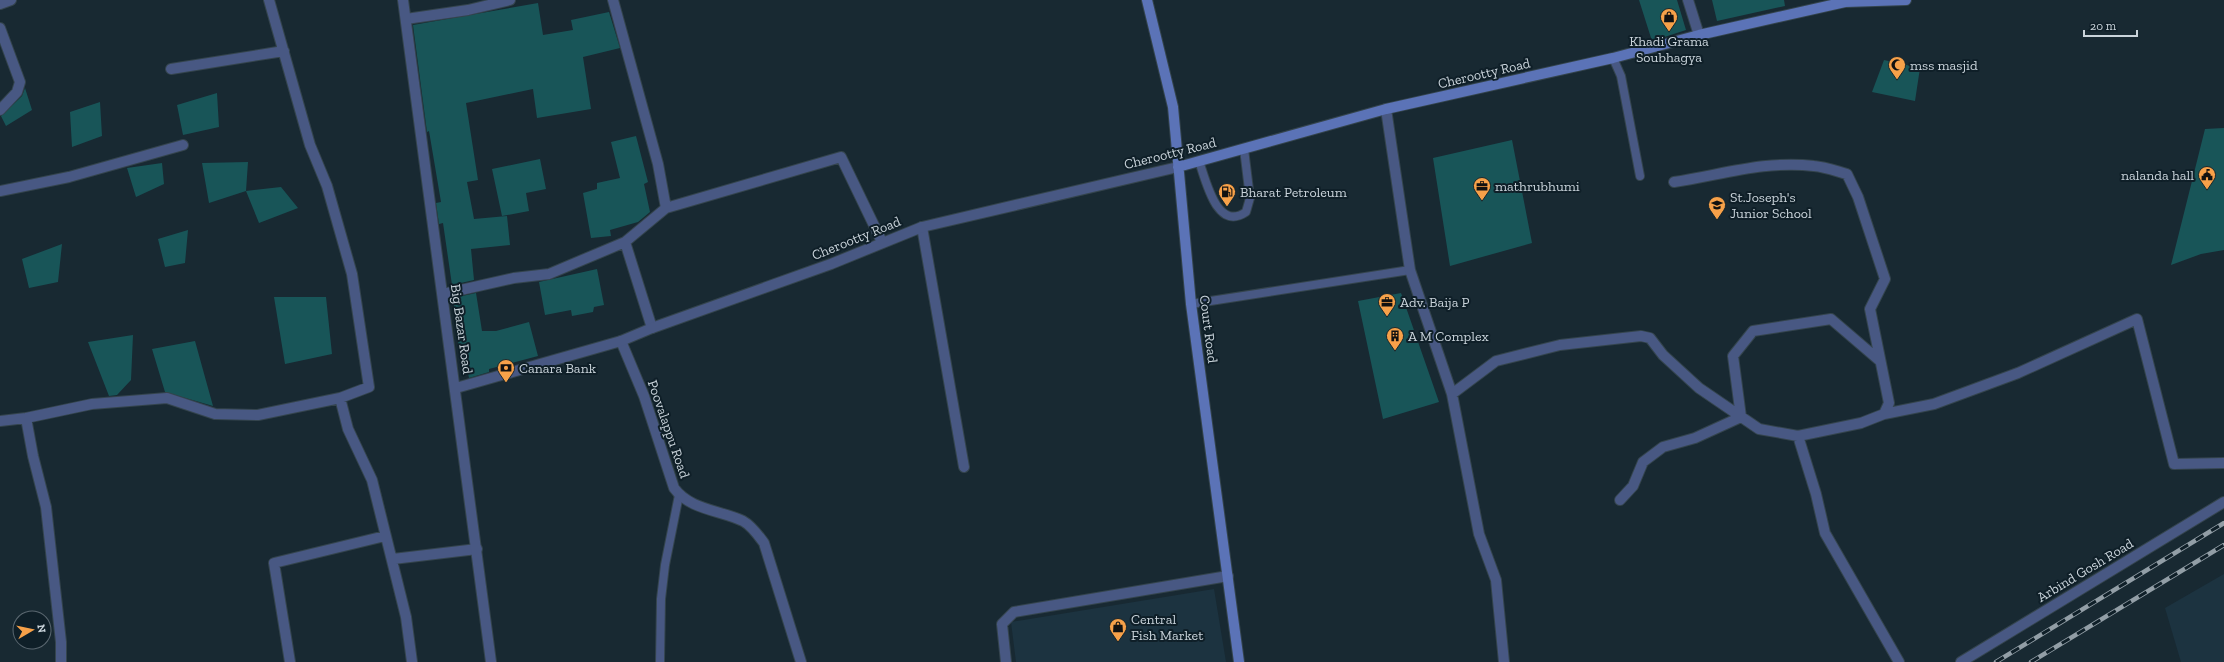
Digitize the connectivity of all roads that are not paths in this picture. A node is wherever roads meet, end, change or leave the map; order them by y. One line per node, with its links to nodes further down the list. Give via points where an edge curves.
1 (11, 0): 9 (street)
2 (269, 0): 13 (street)
3 (403, 0): 10 (street, Big Bazar Road)
4 (510, 0): 10 (street, via 468,10)
5 (613, 0): 25 (street, via 658,164)
6 (1147, 0): 21 (main road, Court Road, via 1173,107)
7 (1688, 0): 12 (street)
8 (1906, 0): 12 (main road, Cherootty Road, via 1845,2)
9 (0, 4)
10 (406, 19): 30 (street, Big Bazar Road)
11 (0, 28): 17 (street, via 20,82 17,92)
12 (1699, 35): 14 (main road, Cherootty Road)
13 (284, 52): 15 (street); 37 (street, via 310,145 327,186 352,274 369,387)
14 (1613, 58): 16 (main road, Cherootty Road); 22 (lane, via 1621,76)
15 (171, 69)
16 (1386, 109): 19 (main road, Cherootty Road); 29 (street)
17 (0, 110)
18 (183, 145): 24 (street, via 69,177)
19 (1244, 149): 20 (main road, Cherootty Road); 20 (lane, via 1250,198 1246,212 1233,217 1227,217 1218,208)
20 (1199, 161): 21 (main road, Cherootty Road)
21 (1178, 167): 26 (street, Cherootty Road); 31 (main road, Court Road)
22 (1640, 176)
23 (1674, 182): 34 (street, via 1746,167 1788,164 1816,166 1847,174 1858,197 1885,279 1870,309)
24 (0, 190)
25 (666, 208): 27 (street); 28 (street, via 841,157)
26 (922, 227): 28 (street, Cherootty Road); 44 (street)
27 (625, 242): 30 (street, via 549,274 514,278); 32 (street)
28 (882, 242): 32 (street, Cherootty Road, via 831,264)
29 (1410, 270): 31 (lane); 36 (street)
30 (443, 294): 35 (street, Big Bazar Road)
31 (1191, 304): 51 (main road, Court Road)
32 (652, 328): 33 (street, Cherootty Road)
33 (622, 342): 35 (street, Cherootty Road); 45 (street, Poovalappu Road, via 644,396 674,488)
34 (1880, 361): 38 (street, via 1889,403); 39 (street, via 1831,319 1753,331 1733,356)
35 (456, 388): 49 (street, Big Bazar Road)
36 (1452, 394): 39 (street, via 1496,361 1560,345 1641,336 1650,338 1663,355 1699,388); 60 (street, via 1479,534 1496,580)
37 (340, 398): 40 (street, via 258,415 215,414 168,398 92,404); 48 (street, via 348,429 372,480)
38 (1884, 414): 42 (street, via 1861,423); 43 (street, via 1934,404 2018,373 2137,319 2174,464)
39 (1741, 417): 42 (street, via 1759,429); 46 (street, via 1695,438 1663,447 1643,462 1633,486)
40 (26, 418): 41 (street); 52 (street, via 46,507)
41 (0, 421)
42 (1798, 436): 61 (street, via 1825,533)
43 (2224, 463)
44 (964, 467)
45 (679, 495): 56 (lane, via 662,592); 57 (street, Poovalappu Road, via 704,508 744,521 764,543)
46 (1620, 500)
47 (2224, 502): 62 (street, Arbind Gosh Road)
48 (385, 536): 50 (street); 53 (street, via 274,563)
49 (477, 549): 50 (street); 55 (street, Big Bazar Road)
50 (393, 559): 54 (street, via 406,617)
51 (1228, 576): 58 (street, via 1014,612 1002,624); 59 (main road, Court Road)
52 (61, 662)
53 (290, 662)
54 (412, 662)
55 (491, 662)
56 (660, 662)
57 (801, 662)
58 (1006, 662)
59 (1239, 662)
60 (1504, 662)
61 (1899, 662)
62 (1961, 662)

